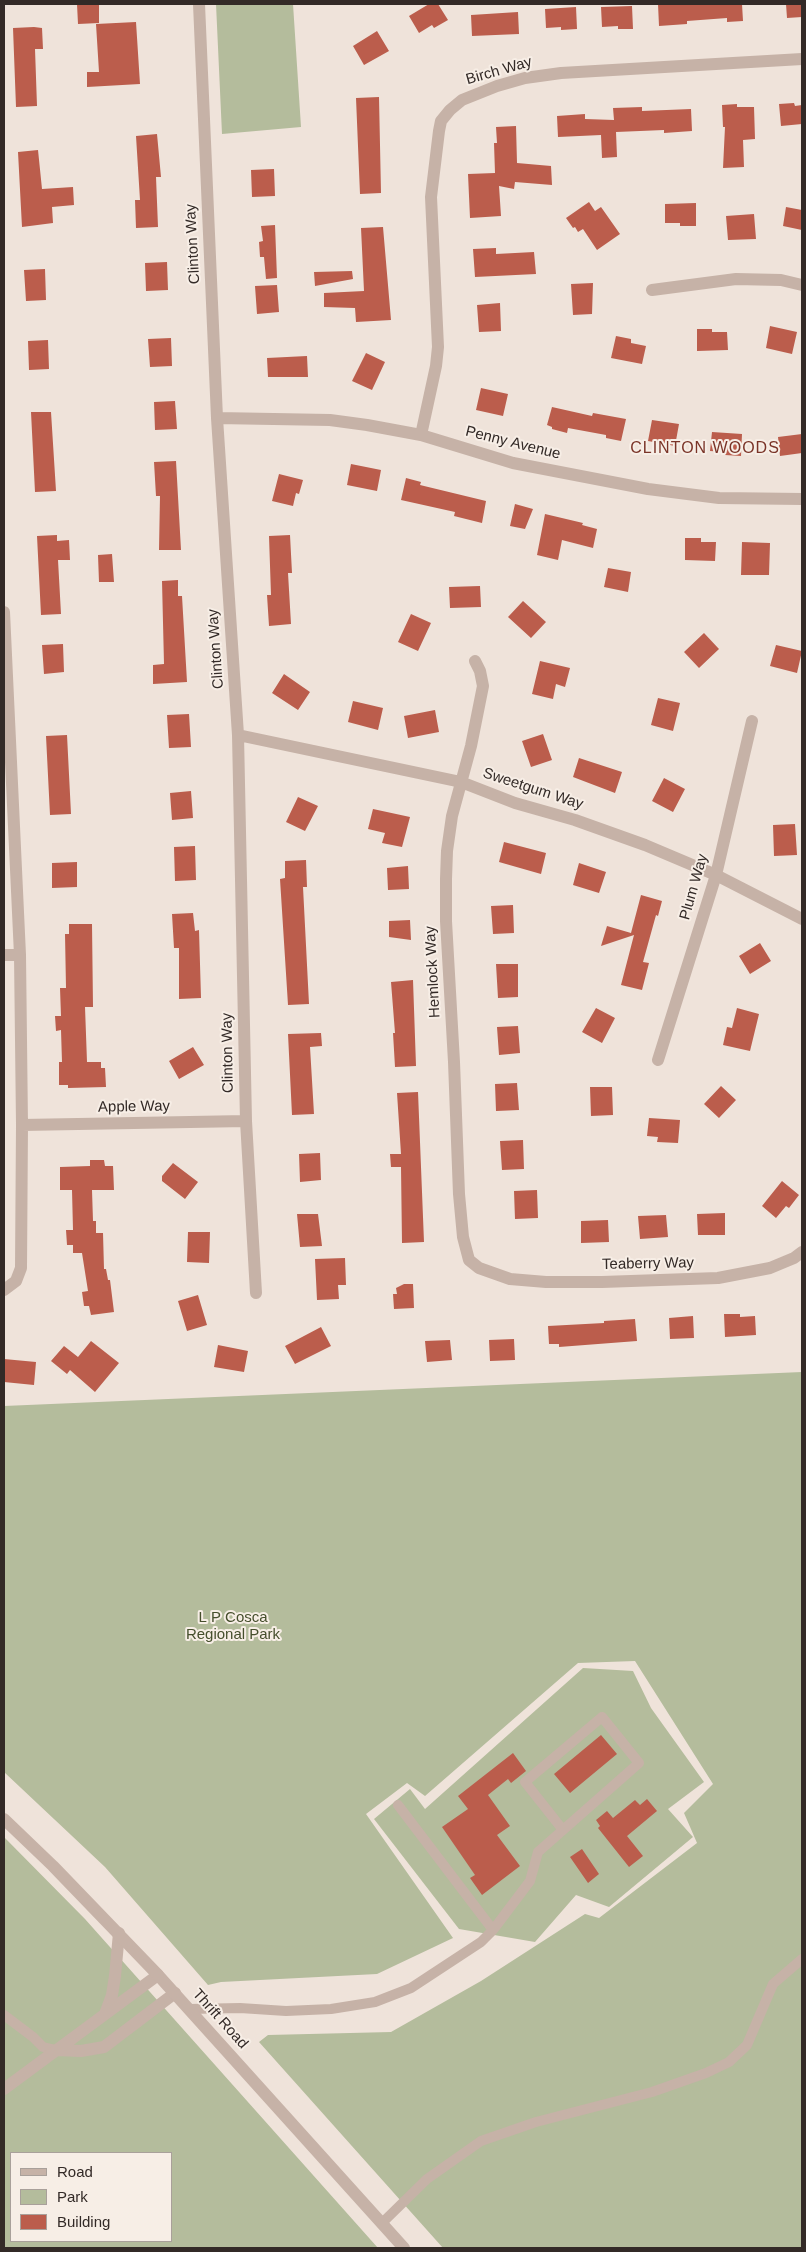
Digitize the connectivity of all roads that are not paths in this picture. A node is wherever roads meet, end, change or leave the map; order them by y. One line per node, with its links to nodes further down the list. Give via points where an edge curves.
1 (199, 4): 5 (street, Clinton Way)
2 (802, 59): 6 (street, Birch Way, via 561,73 525,78 462,100 450,110 441,121 431,197 438,347)
3 (802, 285): 4 (street, via 781,280 736,279)
4 (652, 290)
5 (217, 418): 6 (street, Penny Avenue, via 330,420); 12 (street, Clinton Way)
6 (421, 435): 7 (street, Penny Avenue, via 512,463 648,489 719,498)
7 (802, 499)
8 (4, 612): 11 (street)
9 (475, 660): 13 (street, Hemlock Way, via 483,686)
10 (752, 721): 14 (street, Plum Way)
11 (7, 730): 17 (street)
12 (238, 735): 13 (street, Sweetgum Way); 19 (street, Clinton Way)
13 (461, 782): 14 (street, Sweetgum Way, via 515,803 584,823); 22 (street, Hemlock Way, via 447,851 446,896 459,1194 469,1260)
14 (716, 875): 15 (street, Sweetgum Way); 18 (street, Plum Way)
15 (802, 920)
16 (4, 955): 17 (street)
17 (20, 955): 20 (street)
18 (658, 1060)
19 (246, 1121): 20 (street, Apple Way); 24 (street, Clinton Way)
20 (22, 1126): 23 (street, via 22,1268 16,1281)
21 (802, 1252): 22 (street, Teaberry Way, via 794,1258 749,1273 690,1280 546,1282 510,1279)
22 (492, 1273)
23 (4, 1290)
24 (256, 1293)
25 (398, 1805): 28 (lane)
26 (4, 1819): 29 (street, Thrift Road)
27 (563, 1830): 27 (lane, via 525,1782 602,1717 639,1763); 28 (lane, via 538,1852 530,1881)
28 (493, 1930): 33 (lane, via 481,1942 411,1988 375,2002 295,2011)
29 (119, 1933): 31 (street, Thrift Road); 34 (street, via 116,1976)
30 (802, 1959): 38 (lane, via 773,1984 747,2045 729,2062 652,2092 536,2122 481,2141 427,2179)
31 (158, 1975): 32 (street, Thrift Road); 34 (street)
32 (175, 1993): 33 (street, Thrift Road); 36 (street, via 104,2047 81,2051)
33 (189, 2009): 38 (street, Thrift Road)
34 (104, 2014): 36 (street)
35 (4, 2015): 36 (lane, via 43,2047)
36 (56, 2050): 37 (street)
37 (4, 2089)
38 (382, 2223): 39 (street, Thrift Road)
39 (404, 2248)

